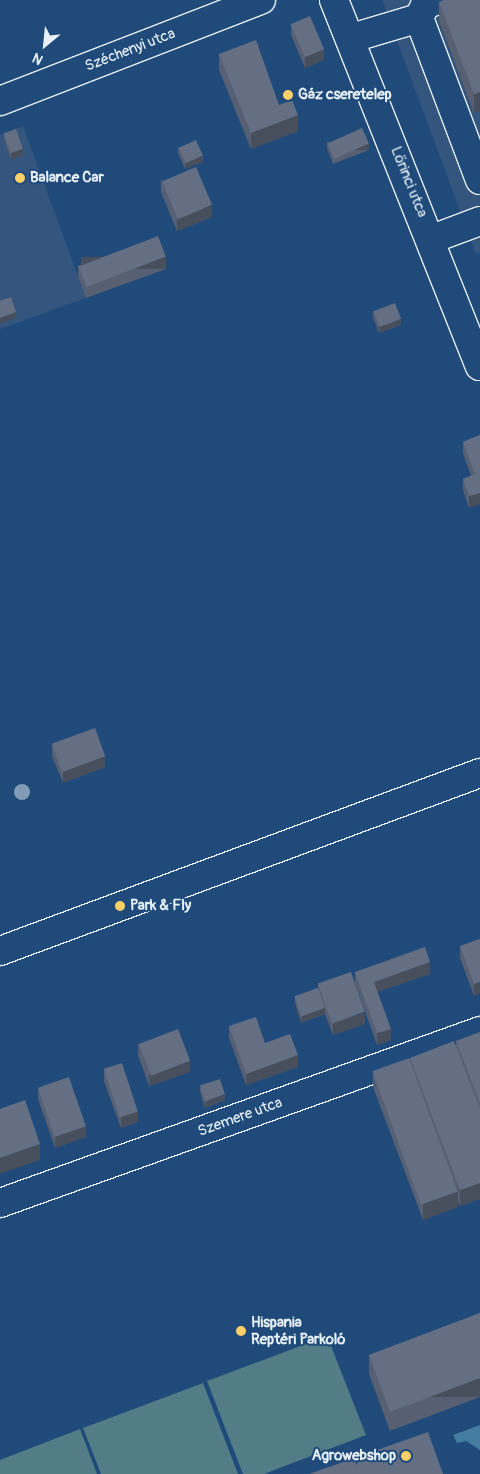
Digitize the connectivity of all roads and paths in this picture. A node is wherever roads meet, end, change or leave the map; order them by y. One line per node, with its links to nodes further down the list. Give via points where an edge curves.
1 (261, 0): 5 (street, Széchenyi utca)
2 (334, 0): 4 (street, Lőrinci utca)
3 (428, 9): 4 (street); 6 (street)
4 (352, 38): 8 (street, Lőrinci utca)
5 (0, 101)
6 (480, 180)
7 (480, 221): 8 (street)
8 (432, 239): 9 (street, Lőrinci utca)
9 (480, 366)
10 (480, 773): 11 (street)
11 (0, 951)
12 (480, 1031): 13 (street, Szemere utca)
13 (0, 1203)

